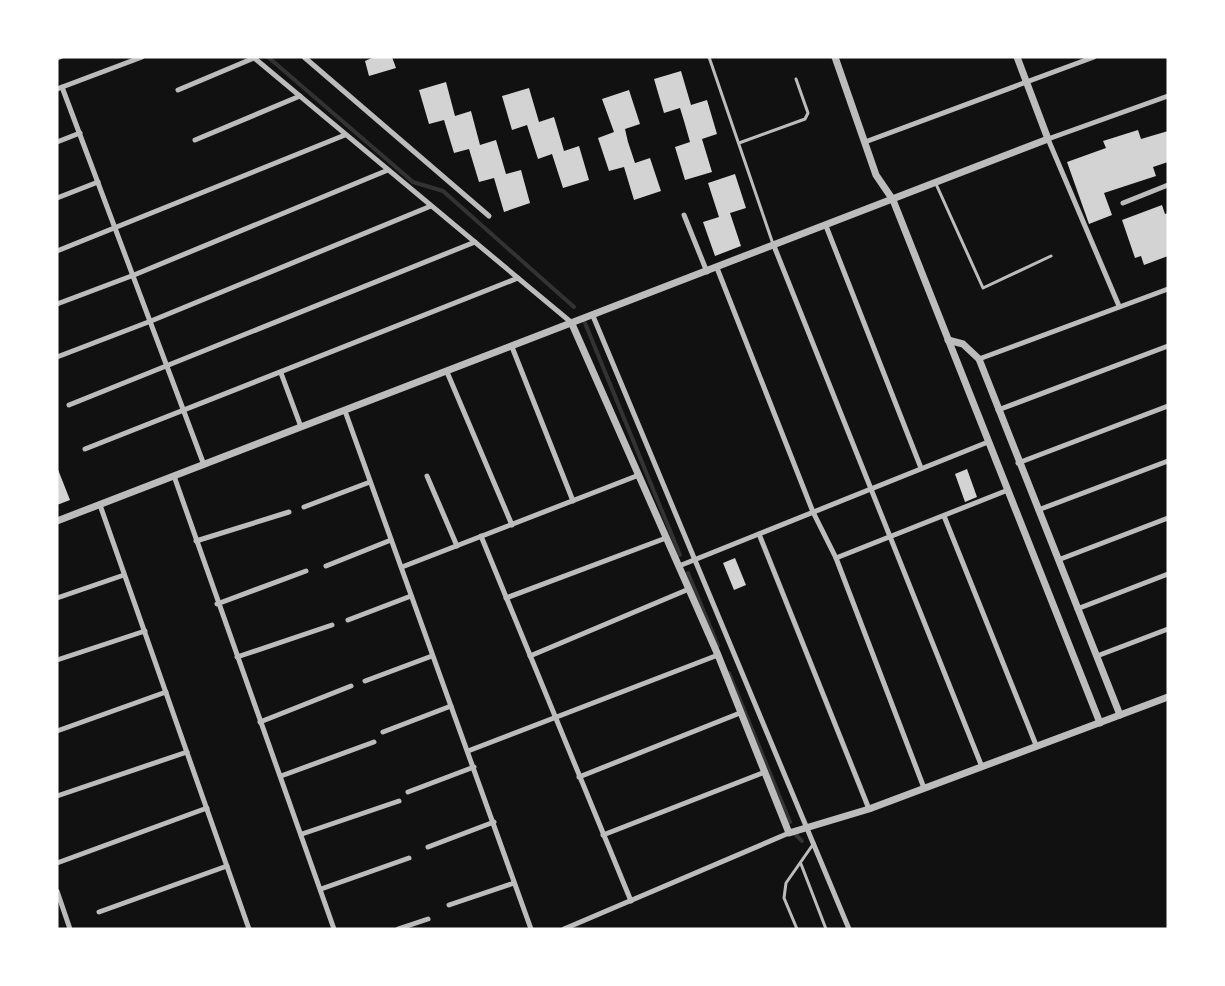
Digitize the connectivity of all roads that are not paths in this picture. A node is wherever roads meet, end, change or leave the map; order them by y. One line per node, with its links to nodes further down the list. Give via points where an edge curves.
1 (62, 57): 9 (lane)
2 (142, 57): 12 (street)
3 (253, 57): 13 (street); 14 (street)
4 (304, 57): 32 (street)
5 (709, 57): 22 (lane)
6 (835, 57): 21 (street)
7 (1017, 57): 11 (street)
8 (1094, 57): 11 (street)
9 (57, 59)
10 (796, 79): 22 (lane, via 808,113 805,119)
11 (1027, 82): 18 (street); 21 (street)
12 (59, 88): 16 (street)
13 (178, 90)
14 (300, 96): 17 (street); 19 (street)
15 (1168, 96): 18 (street)
16 (80, 133): 20 (street); 24 (street)
17 (345, 135): 23 (street); 34 (street)
18 (1048, 139): 25 (street); 45 (street)
19 (195, 140)
20 (57, 142)
21 (865, 142): 28 (street, via 876,175)
22 (739, 143): 36 (lane)
23 (388, 170): 30 (street); 41 (street)
24 (98, 182): 27 (street); 34 (street)
25 (936, 184): 28 (street); 38 (lane, via 982,288)
26 (1168, 185): 29 (street)
27 (57, 198)
28 (893, 200): 33 (street); 49 (street)
29 (1123, 203)
30 (431, 206): 35 (street); 47 (street)
31 (684, 215): 40 (street)
32 (489, 216)
33 (826, 226): 36 (street); 68 (street)
34 (114, 229): 37 (street); 41 (street)
35 (475, 242): 42 (street); 54 (street)
36 (774, 246): 39 (street); 73 (street)
37 (57, 251)
38 (1051, 256)
39 (717, 268): 40 (street); 80 (street)
40 (707, 272): 46 (street)
41 (134, 275): 44 (street); 47 (street)
42 (518, 278): 48 (street); 56 (street)
43 (1168, 290): 45 (street)
44 (57, 304)
45 (1119, 306): 53 (street)
46 (592, 316): 48 (street); 93 (street)
47 (151, 321): 52 (street); 54 (street)
48 (572, 324): 51 (street); 71 (street)
49 (948, 340): 53 (street, via 963,344); 63 (street)
50 (1168, 346): 59 (street)
51 (512, 347): 55 (street); 75 (street)
52 (57, 357)
53 (979, 359): 59 (street)
54 (168, 365): 57 (street); 60 (street)
55 (447, 372): 61 (street); 84 (street)
56 (281, 373): 60 (street); 62 (street)
57 (69, 405)
58 (1168, 406): 66 (street)
59 (998, 410): 66 (street)
60 (184, 411): 64 (street); 67 (street)
61 (345, 411): 62 (street); 72 (street)
62 (301, 427): 67 (street)
63 (988, 442): 68 (street); 74 (street)
64 (85, 449)
65 (1168, 461): 78 (street)
66 (1018, 464): 78 (street)
67 (204, 465): 69 (street)
68 (921, 468): 73 (street)
69 (174, 476): 76 (street); 90 (street)
70 (427, 476): 91 (street)
71 (639, 476): 75 (street); 88 (street)
72 (370, 482): 77 (street); 89 (street)
73 (873, 488): 80 (street); 87 (street)
74 (1008, 490): 81 (street); 126 (street)
75 (573, 501): 84 (street)
76 (100, 505): 83 (street); 100 (street)
77 (304, 507)
78 (1037, 510): 94 (street)
79 (289, 512): 90 (street)
80 (813, 512): 85 (street); 92 (street)
81 (944, 516): 87 (street); 130 (street)
82 (1168, 518): 94 (street)
83 (57, 521)
84 (512, 525): 86 (street)
85 (759, 534): 93 (street); 143 (street)
86 (481, 536): 91 (street); 104 (street)
87 (891, 537): 92 (street); 134 (street)
88 (666, 538): 97 (street); 104 (street)
89 (391, 540): 95 (street); 96 (street)
90 (196, 541): 105 (street)
91 (457, 546): 96 (street)
92 (836, 558): 138 (street)
93 (696, 560): 97 (street); 145 (street)
94 (1057, 561): 106 (street)
95 (326, 566)
96 (402, 567): 102 (street)
97 (679, 567): 101 (street)
98 (306, 571): 105 (street)
99 (1168, 574): 106 (street)
100 (124, 575): 103 (street); 110 (street)
101 (689, 589): 111 (street); 113 (street)
102 (411, 596): 107 (street); 112 (street)
103 (57, 598)
104 (506, 598): 113 (street)
105 (217, 604): 115 (street)
106 (1077, 609): 114 (street)
107 (348, 620)
108 (332, 624): 115 (street)
109 (1168, 628): 114 (street)
110 (145, 632): 116 (street); 119 (street)
111 (718, 655): 122 (street); 124 (street)
112 (432, 656): 117 (street); 121 (street)
113 (530, 656): 124 (street)
114 (1097, 656): 123 (street)
115 (237, 657): 125 (street)
116 (57, 660)
117 (365, 681)
118 (351, 686): 125 (street)
119 (166, 692): 127 (street); 132 (street)
120 (1168, 697): 123 (street)
121 (451, 706): 128 (street); 131 (street)
122 (740, 713): 135 (street); 137 (street)
123 (1119, 715): 126 (street)
124 (555, 718): 131 (street); 137 (street)
125 (260, 722): 136 (street)
126 (1100, 723): 130 (street)
127 (57, 731)
128 (383, 732)
129 (374, 742): 136 (street)
130 (1036, 746): 134 (street)
131 (468, 751): 133 (street)
132 (187, 752): 140 (street); 142 (street)
133 (474, 767): 139 (street); 144 (street)
134 (982, 767): 138 (street)
135 (765, 772): 146 (street); 148 (street)
136 (281, 776): 147 (street)
137 (579, 777): 148 (street)
138 (924, 788): 143 (street)
139 (408, 792)
140 (57, 795)
141 (399, 801): 147 (street)
142 (207, 808): 152 (street); 154 (street)
143 (869, 809): 145 (street)
144 (494, 822): 150 (street); 155 (street)
145 (808, 828): 146 (street); 149 (street)
146 (789, 833): 158 (street)
147 (302, 834): 156 (street)
148 (603, 835): 158 (street)
149 (814, 843): 153 (lane); 170 (street)
150 (428, 847)
151 (409, 858): 156 (street)
152 (57, 862)
153 (801, 864): 168 (lane, via 786,884 784,898); 169 (lane)
154 (227, 866): 160 (street); 162 (street)
155 (514, 883): 159 (street); 166 (street)
156 (321, 889): 164 (street)
157 (57, 891): 163 (street)
158 (631, 901): 167 (street)
159 (449, 905)
160 (99, 912)
161 (428, 919): 165 (street)
162 (247, 928)
163 (70, 929)
164 (334, 929)
165 (398, 929)
166 (531, 929)
167 (564, 929)
168 (796, 929)
169 (826, 929)
170 (849, 929)

